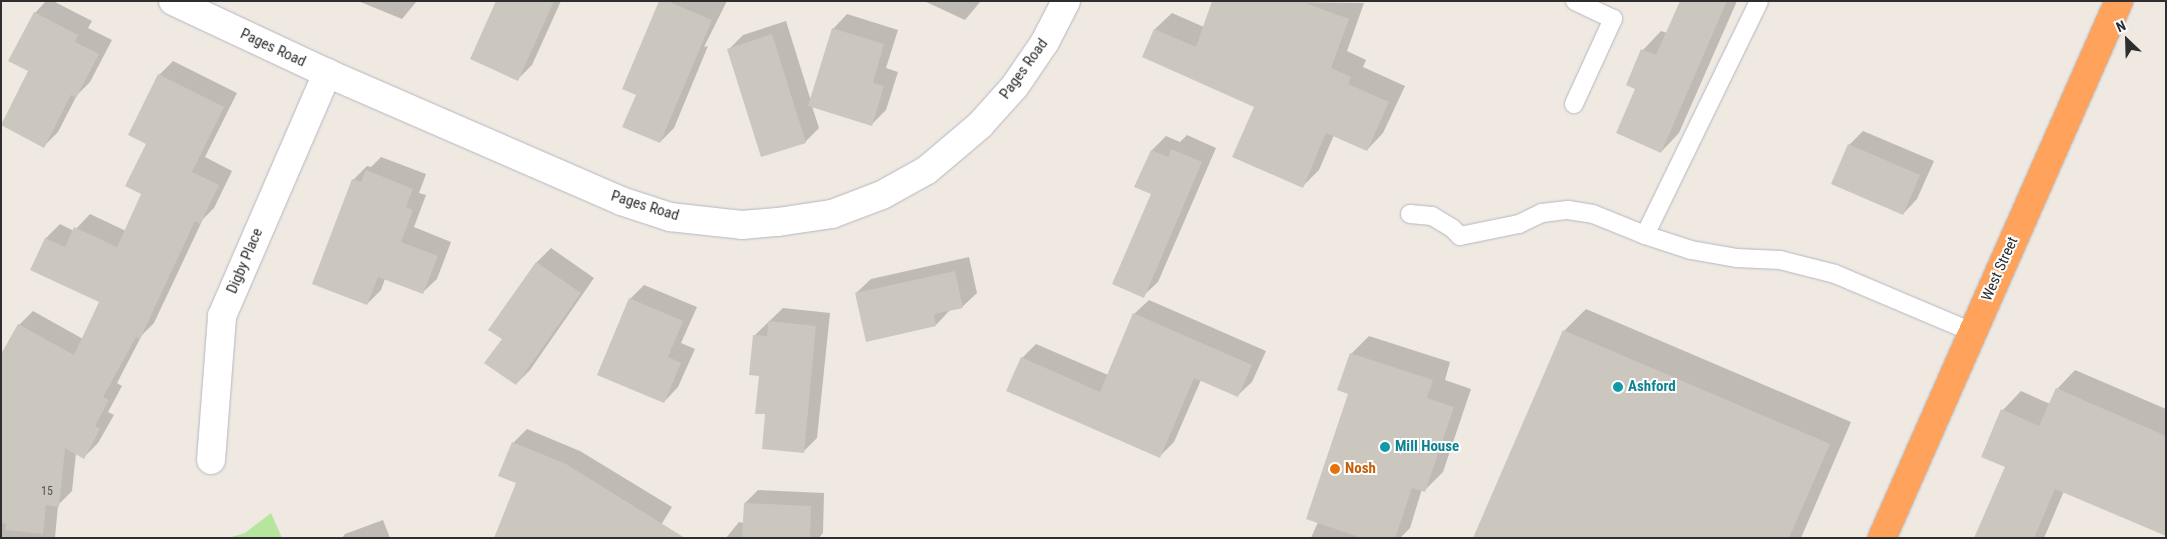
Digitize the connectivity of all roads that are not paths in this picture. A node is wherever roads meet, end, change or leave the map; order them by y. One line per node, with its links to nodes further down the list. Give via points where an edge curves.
1 (173, 1): 6 (street, Pages Road)
2 (1066, 1): 6 (street, Pages Road, via 1045,42 1015,86 980,125 927,170 882,195 832,214 778,222 742,225 670,217 621,201)
3 (1575, 1): 7 (lane, via 1613,18)
4 (1758, 1): 9 (lane)
5 (2119, 1): 10 (highway, West Street)
6 (326, 73): 11 (street, Digby Place, via 222,316)
7 (1574, 104)
8 (1410, 214): 9 (lane, via 1432,216 1460,236 1519,224 1542,213 1568,210 1594,214)
9 (1645, 235): 10 (lane, via 1691,250 1737,258 1780,260 1835,274)
10 (1972, 332): 12 (highway, West Street)
11 (211, 460)
12 (1882, 538)

